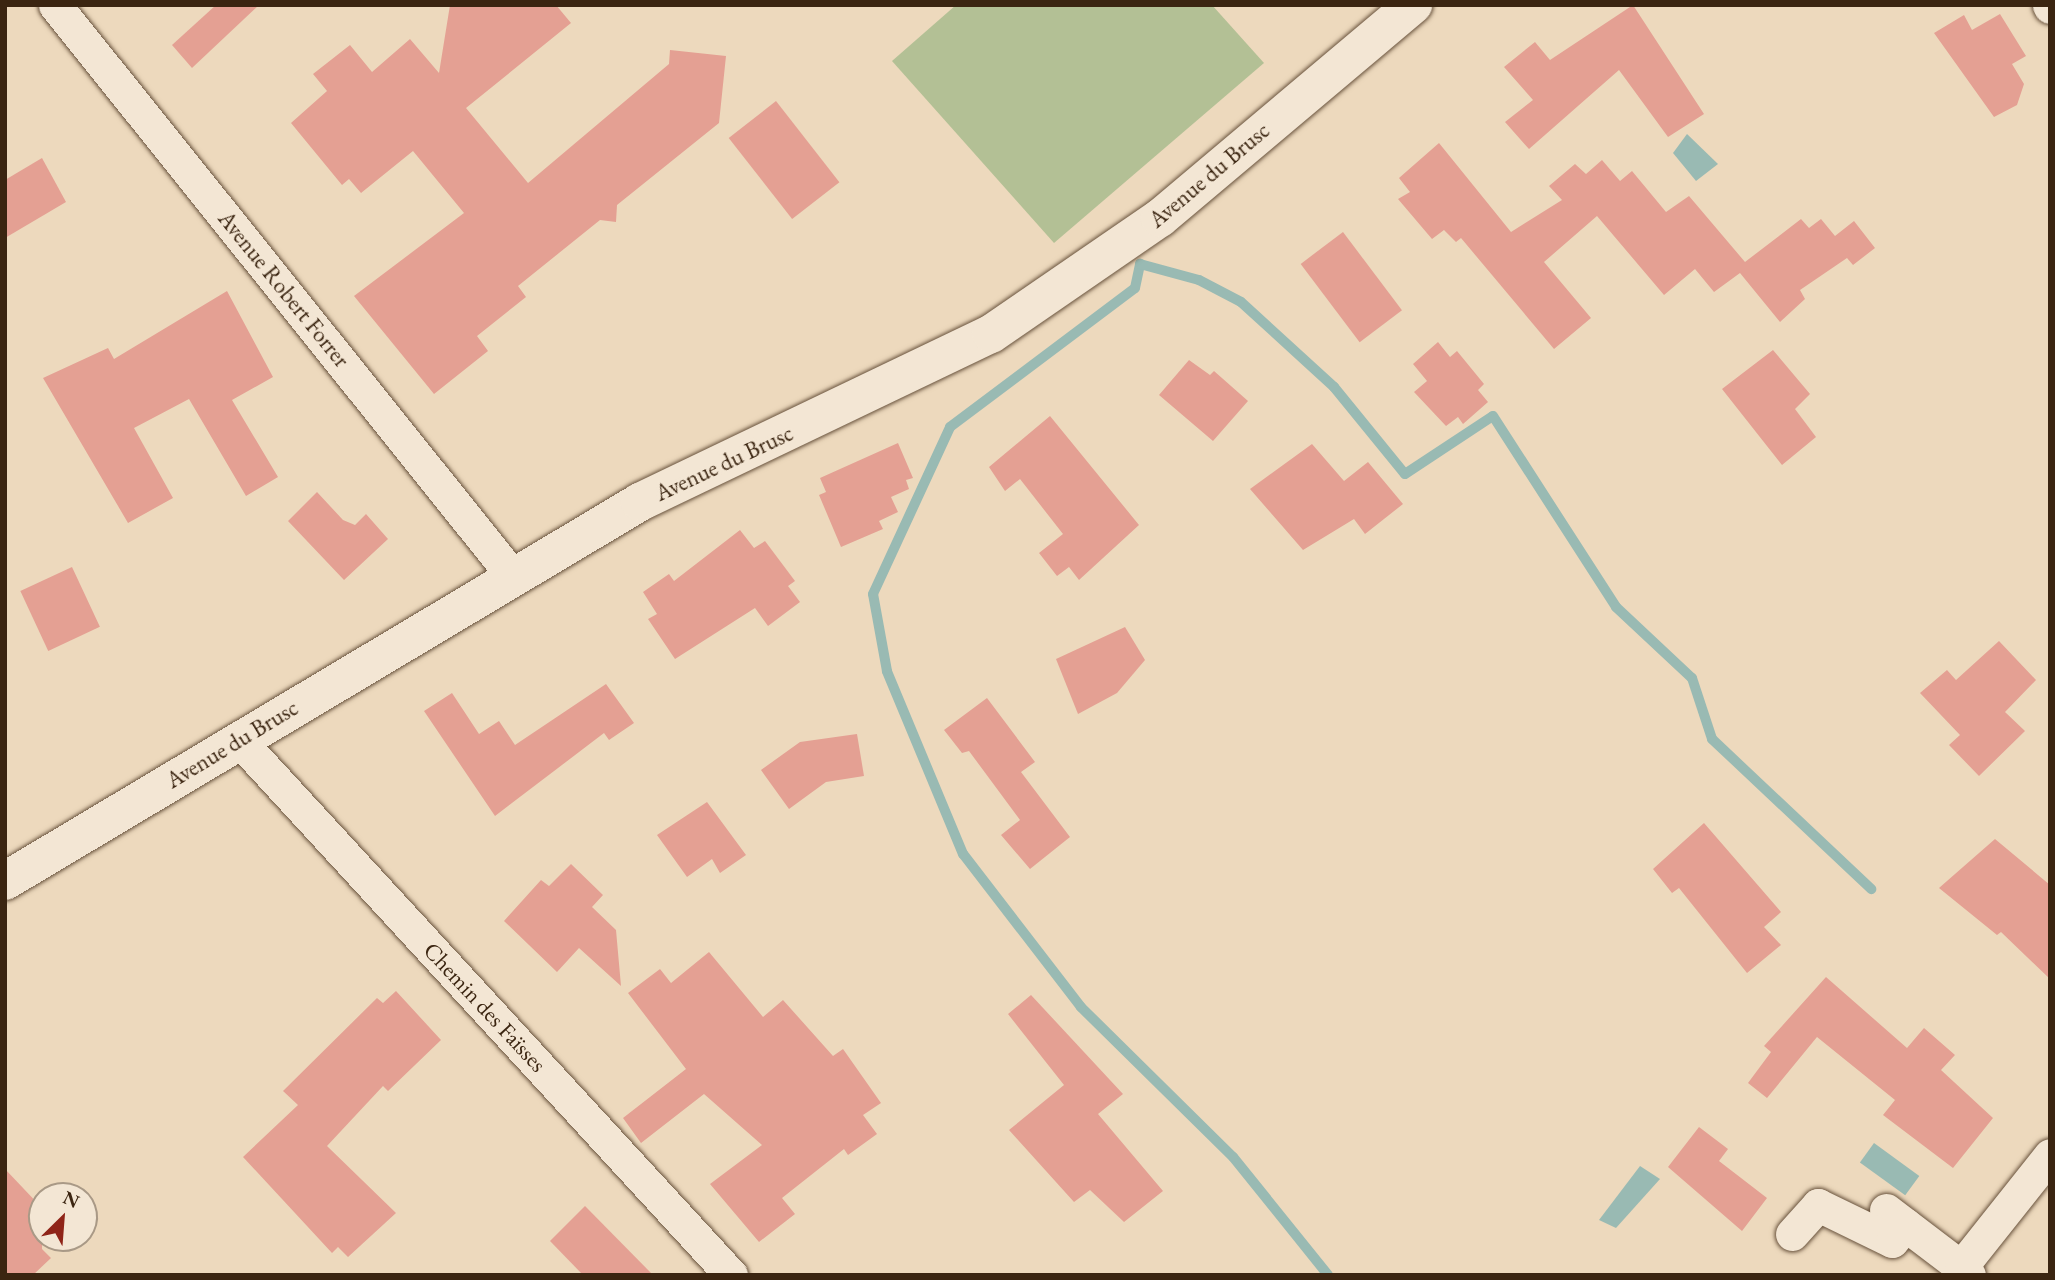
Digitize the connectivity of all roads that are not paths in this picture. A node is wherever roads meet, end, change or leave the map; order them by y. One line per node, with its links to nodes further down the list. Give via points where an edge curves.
1 (55, 5): 3 (street, Avenue Robert Forrer)
2 (1413, 5): 3 (street, Avenue du Brusc, via 1160,218 991,334 640,502)
3 (511, 574): 4 (street, Avenue du Brusc)
4 (239, 740): 5 (street, Avenue du Brusc); 9 (street, Chemin des Faïsses)
5 (5, 881)
6 (2050, 1155): 8 (street)
7 (1792, 1234): 8 (street, via 1818,1205 1892,1241 1895,1217)
8 (1965, 1271)
9 (731, 1275)

